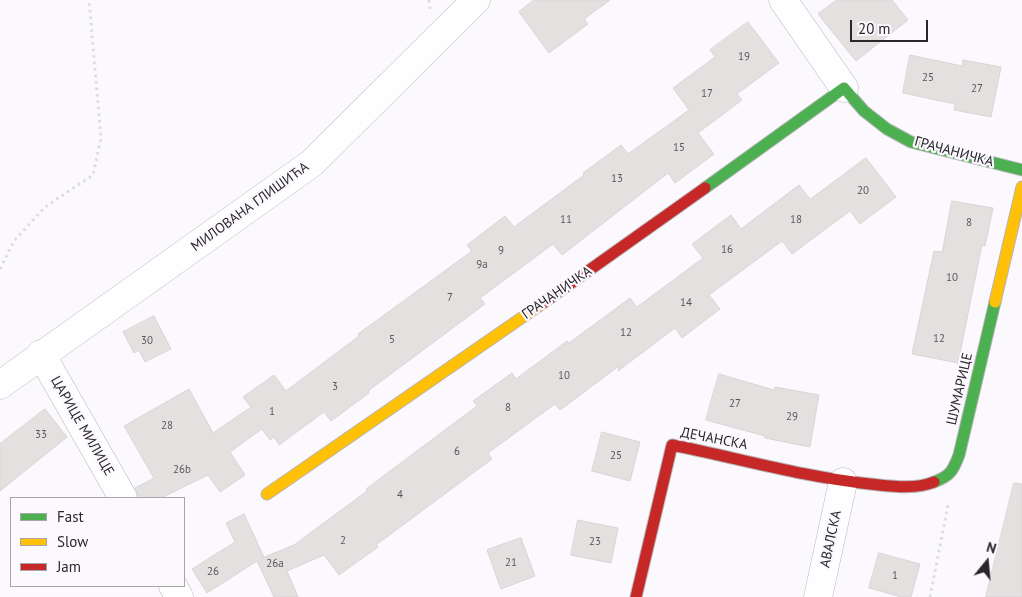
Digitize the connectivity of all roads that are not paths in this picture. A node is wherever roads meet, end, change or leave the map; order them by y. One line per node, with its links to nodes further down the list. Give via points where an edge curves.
1 (476, 0): 6 (street, МИЛОВАНА ГЛИШИЋА, via 312,163)
2 (783, 0): 3 (street, ГРАЧАНИЧКА)
3 (844, 88): 4 (street, ГРАЧАНИЧКА, via 864,111 911,142); 9 (street, ГРАЧАНИЧКА, via 566,287)
4 (1022, 170)
5 (1022, 187): 8 (street, ШУМАРИЦЕ, via 955,465 947,477 930,484 900,486)
6 (41, 354): 7 (street, МИЛОВАНА ГЛИШИЋА); 10 (street, ЦАРИЦЕ МИЛИЦЕ)
7 (0, 385)
8 (842, 482): 11 (street, ДЕЧАНСКА, via 672,445); 12 (street, АВАЛСКА)
9 (267, 494)
10 (122, 497)
11 (636, 597)
12 (818, 597)

